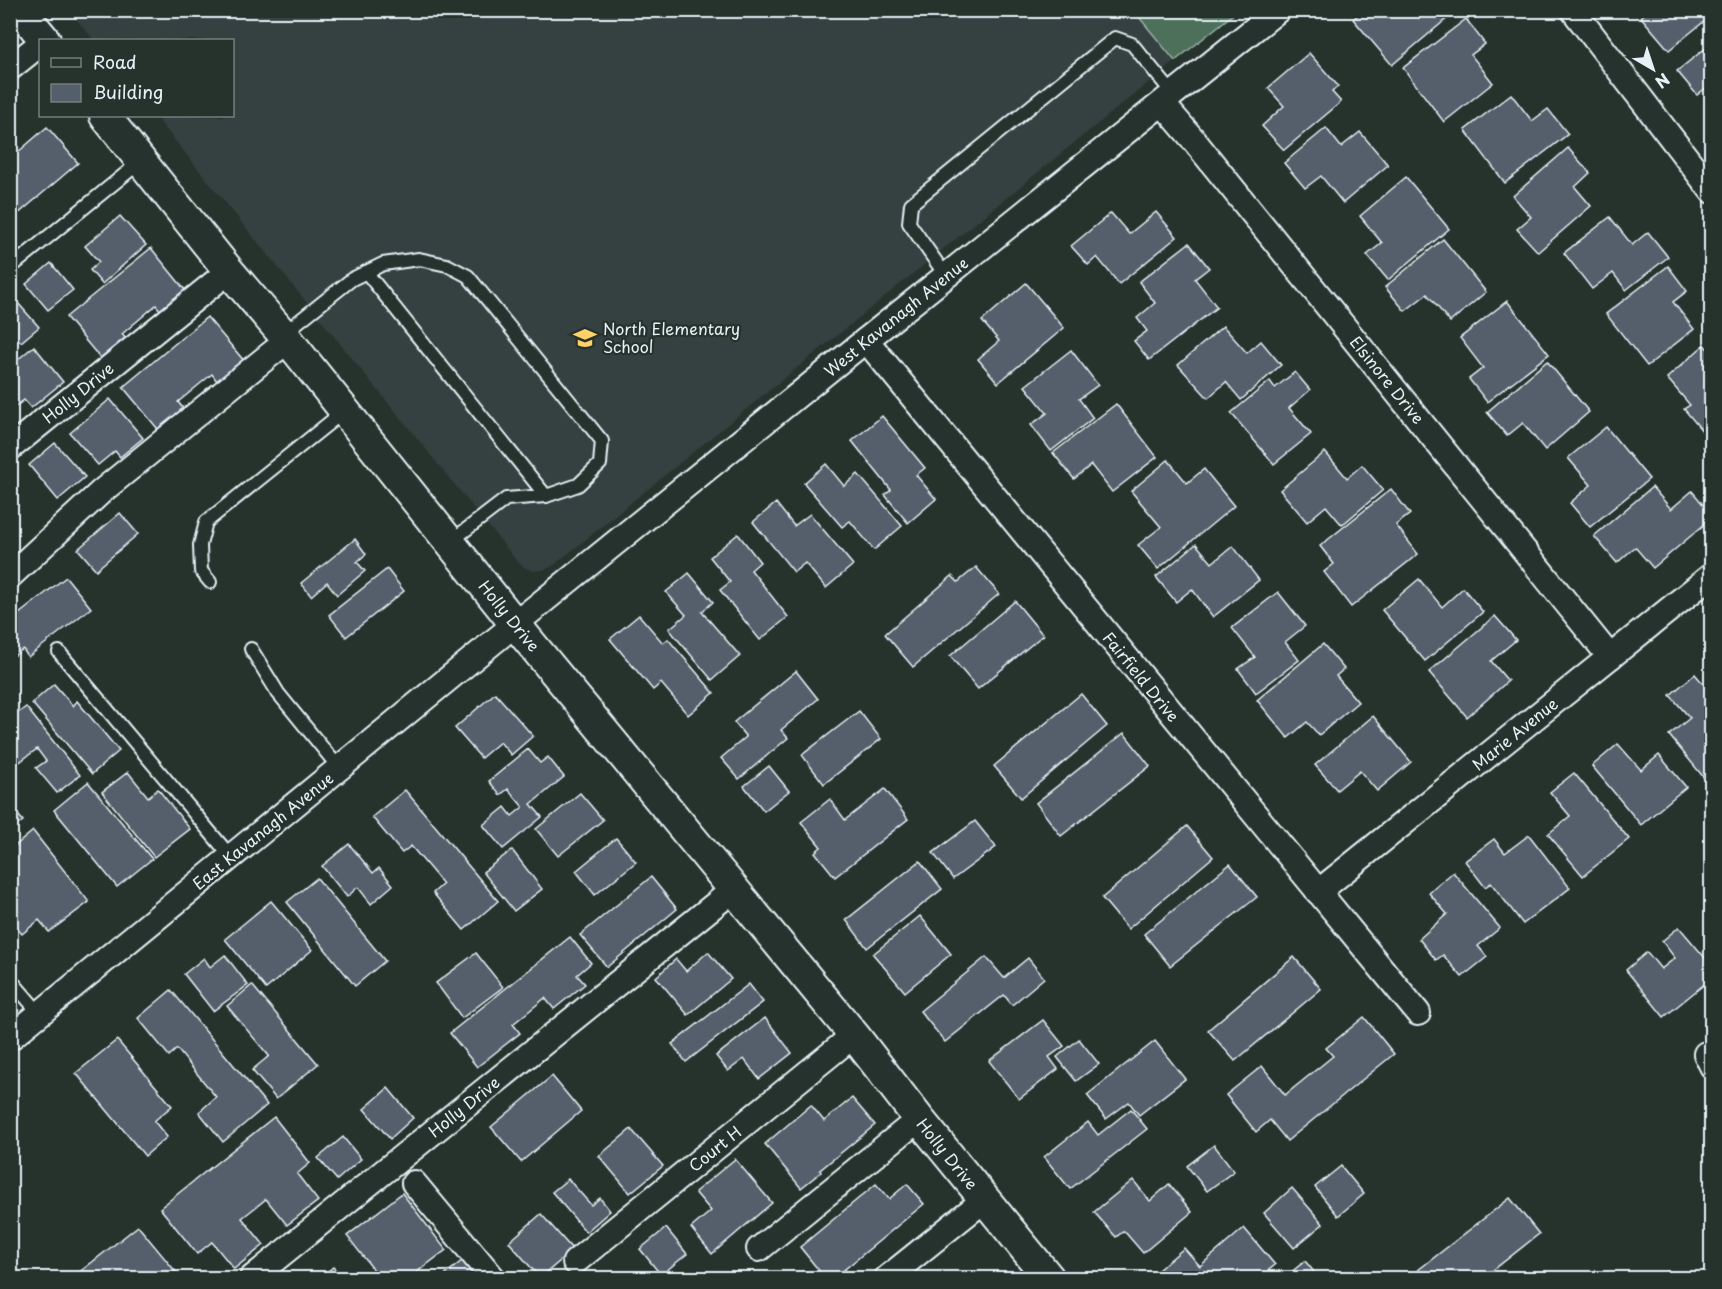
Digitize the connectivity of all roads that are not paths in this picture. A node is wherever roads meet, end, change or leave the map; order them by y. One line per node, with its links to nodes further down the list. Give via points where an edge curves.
1 (20, 10): 4 (street)
2 (1278, 10): 7 (street, West Kavanagh Avenue)
3 (1574, 10): 10 (street)
4 (44, 39)
5 (39, 45): 6 (street)
6 (10, 68)
7 (1168, 100): 14 (street, West Kavanagh Avenue); 14 (lane, via 1132,44 1114,38 911,204 909,223); 27 (street, Elsinore Drive, via 1192,138)
8 (106, 117): 9 (street, Holly Drive)
9 (141, 161): 11 (lane); 12 (street, Holly Drive)
10 (1712, 191)
11 (10, 268)
12 (229, 271): 15 (street, Holly Drive); 18 (street, Holly Drive)
13 (366, 272): 15 (lane, via 352,279); 19 (lane); 19 (lane, via 383,264 419,259 447,265 468,276 602,441 600,464 578,485)
14 (946, 276): 16 (street, West Kavanagh Avenue)
15 (286, 337): 17 (street, Holly Drive); 22 (street, via 102,491)
16 (866, 340): 24 (street, West Kavanagh Avenue); 31 (street, Fairfield Drive)
17 (344, 411): 20 (street, Holly Drive); 23 (lane, via 206,522 200,544 201,571)
18 (10, 448)
19 (546, 496): 20 (lane, via 506,499)
20 (449, 542): 24 (street, Holly Drive)
21 (1712, 575): 27 (street, Marie Avenue)
22 (10, 576)
23 (210, 582)
24 (515, 624): 28 (street, East Kavanagh Avenue); 30 (street, Holly Drive)
25 (251, 650): 28 (lane, via 278,693)
26 (59, 652): 29 (lane)
27 (1610, 657): 31 (street, Marie Avenue)
28 (339, 768): 29 (street, East Kavanagh Avenue)
29 (231, 857): 34 (street, East Kavanagh Avenue)
30 (733, 890): 35 (street, Holly Drive); 42 (street, Holly Drive)
31 (1317, 892): 33 (street, Fairfield Drive)
32 (10, 979): 34 (lane)
33 (1418, 1013)
34 (40, 1014): 36 (street, East Kavanagh Avenue)
35 (854, 1035): 37 (street, Holly Drive); 41 (street, Court H)
36 (10, 1038)
37 (919, 1119): 39 (street, Holly Drive); 40 (street)
38 (414, 1183): 43 (street)
39 (984, 1200): 44 (street); 45 (street, Holly Drive)
40 (759, 1249)
41 (575, 1262)
42 (252, 1278)
43 (493, 1278)
44 (887, 1278)
45 (1049, 1278)

